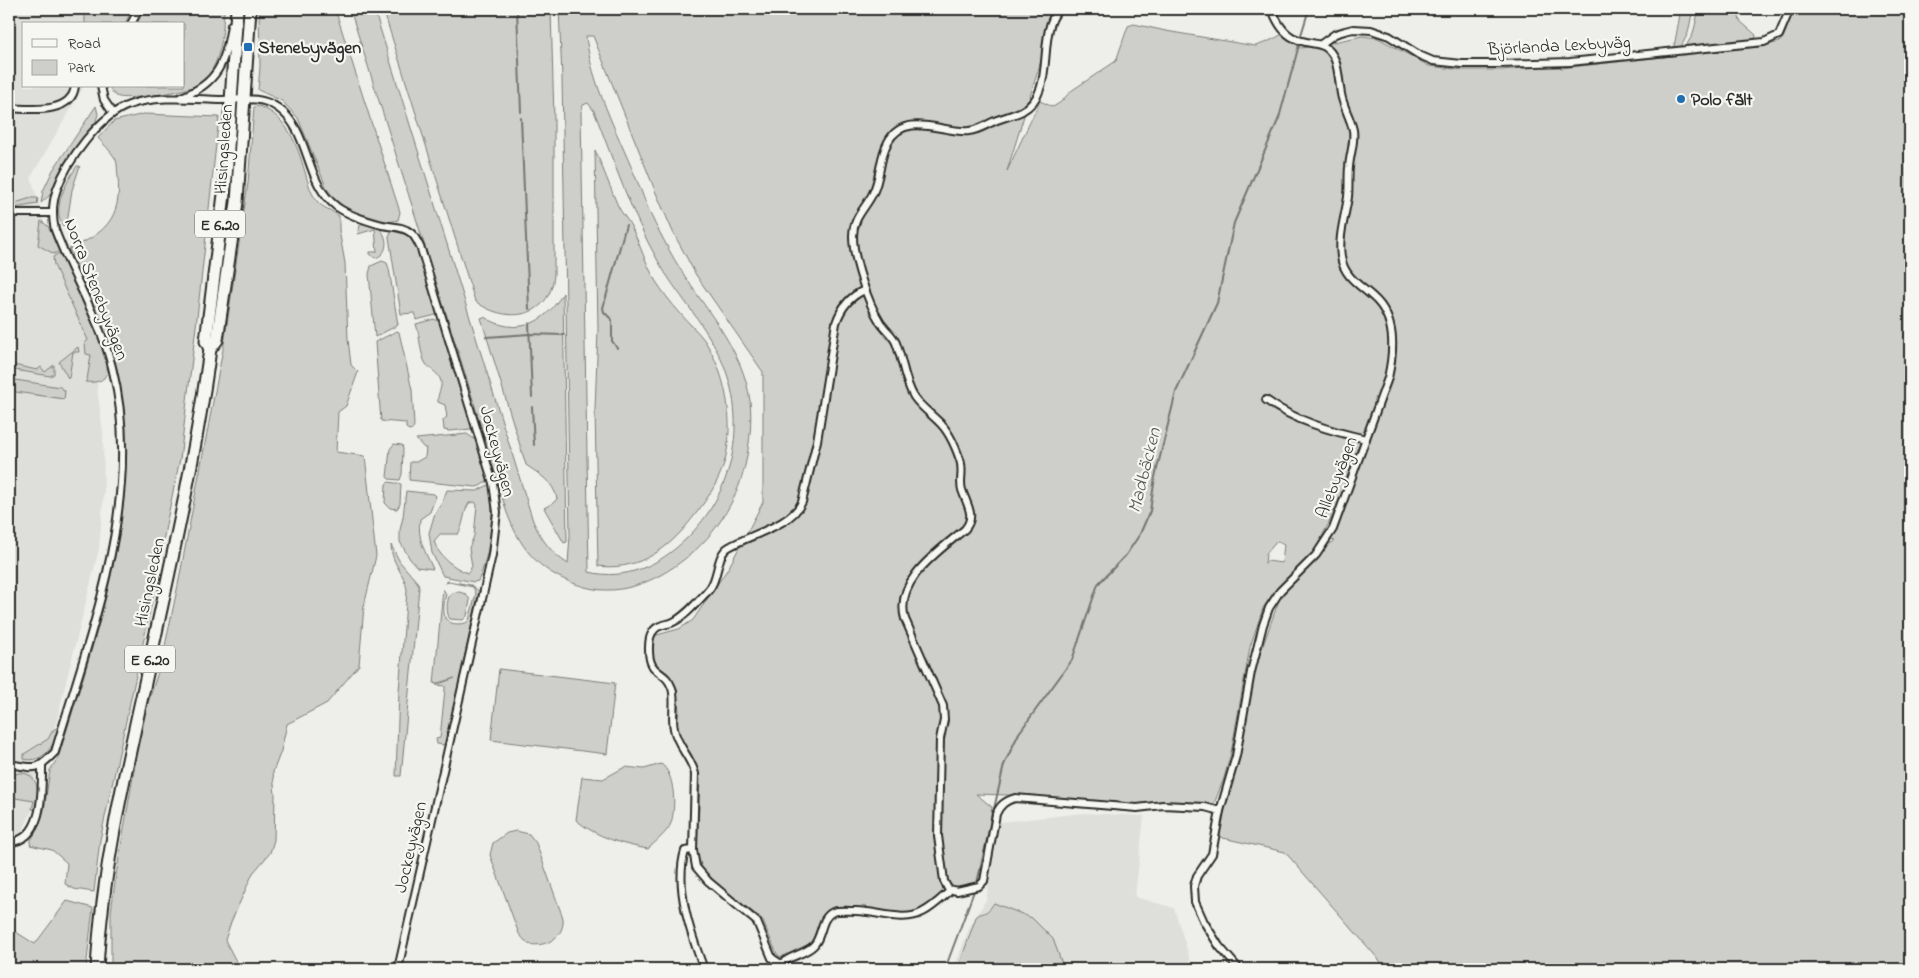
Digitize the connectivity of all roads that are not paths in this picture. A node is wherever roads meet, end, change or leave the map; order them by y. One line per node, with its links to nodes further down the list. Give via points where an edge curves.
1 (139, 9): 8 (street)
2 (232, 9): 12 (street, via 226,53 218,71 206,86)
3 (237, 9): 13 (highway, Hisingsleden / E 6.20)
4 (250, 9): 14 (highway, Hisingsleden / E 6.20)
5 (1059, 9): 19 (street, via 1049,26 1042,80 1035,99 1024,110 976,130 960,131 926,124 904,128 889,139 872,194 854,225 853,238)
6 (1272, 9): 9 (street, via 1279,24 1294,38)
7 (1790, 9): 9 (street, Björlanda Lexbyväg, via 1779,35 1764,42 1570,62 1445,63 1426,58 1389,36 1365,29 1335,34)
8 (132, 22)
9 (1320, 44): 22 (street, Allebyvägen, via 1335,59 1341,95 1354,137 1340,241 1342,261 1350,278 1385,310 1392,338 1393,354 1388,378)
10 (74, 88): 15 (street, via 72,96 61,105)
11 (101, 88): 16 (street, via 104,100)
12 (178, 99): 13 (street, Norra Stenebyvägen); 16 (street, Norra Stenebyvägen, via 142,101)
13 (232, 99): 14 (street, Norra Stenebyvägen); 20 (highway, Hisingsleden / E 6.20, via 206,341)
14 (244, 99): 20 (highway, Hisingsleden / E 6.20, via 237,202 217,340); 31 (street, Jockeyvägen, via 268,102 286,115 298,133 319,185 333,204 355,216 404,228 416,240 472,409 496,496 492,555)
15 (9, 108)
16 (113, 113): 17 (street, Norra Stenebyvägen, via 96,129 65,171 56,190)
17 (53, 212): 18 (street); 24 (street, Norra Stenebyvägen, via 62,249 112,365 123,445 119,503 92,632 55,752)
18 (9, 213)
19 (865, 290): 27 (street, via 845,306 836,323 817,441 799,509 786,519 726,548 708,592 678,619 652,631 649,639 648,659 654,670 669,681 673,728 695,774); 28 (street, via 880,322 895,340 915,398 940,423 958,456 962,468 961,486 971,516 965,529 922,567 902,605 905,620 943,706 938,836 944,881)
20 (210, 349): 30 (highway, Hisingsleden / E 6.20, via 183,505 114,828)
21 (1266, 400): 22 (street, via 1299,419)
22 (1366, 439): 25 (street, Allebyvägen, via 1326,540 1269,608 1251,672 1235,763)
23 (9, 764): 24 (street, via 32,768)
24 (42, 765): 26 (street, via 42,796 32,830 24,838)
25 (1220, 810): 28 (street, via 1007,800 996,814 984,882 979,886); 33 (street, Allebyvägen, via 1212,854 1198,876 1193,892 1211,935)
26 (9, 842)
27 (693, 850): 29 (street, via 700,874 757,922 772,958); 32 (street, via 685,851 681,872 688,927)
28 (950, 891): 29 (street, via 929,909 912,916 866,911 831,913 823,922 814,944)
29 (781, 967)
30 (97, 969)
31 (398, 969)
32 (704, 969)
33 (1240, 969)

